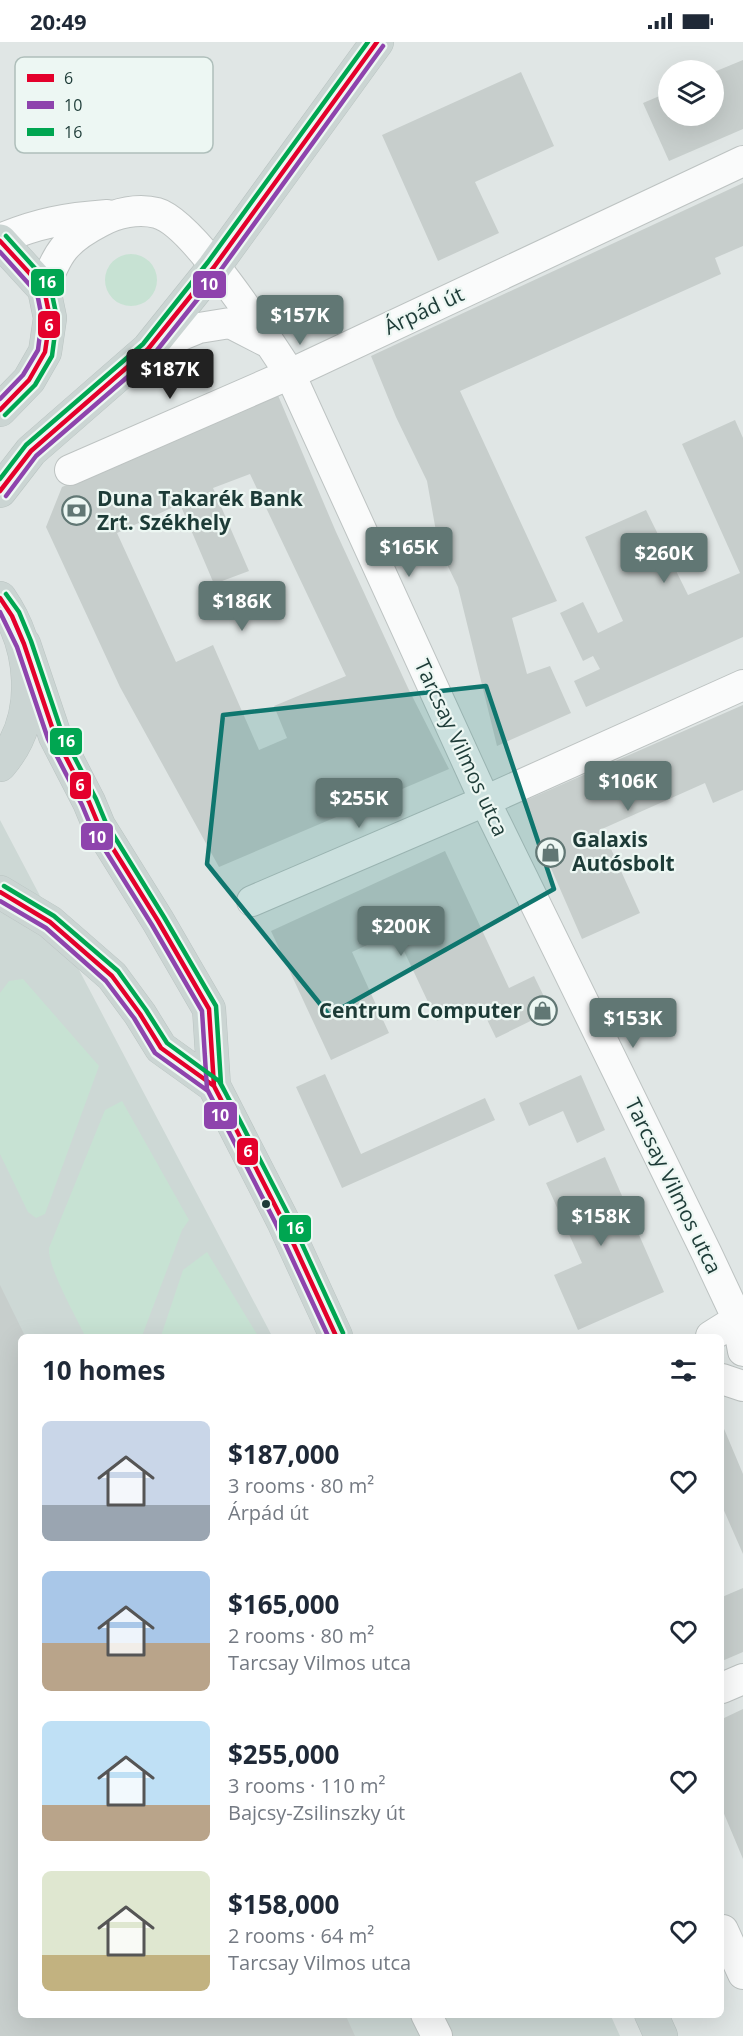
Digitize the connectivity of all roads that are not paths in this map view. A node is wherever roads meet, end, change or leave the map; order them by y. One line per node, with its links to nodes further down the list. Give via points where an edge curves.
1 (377, 42): 5 (main road)
2 (743, 161): 9 (street, Árpád út)
3 (113, 215): 4 (street, Tarcsay Vilmos utca, via 69,217 31,226); 5 (street, Tarcsay Vilmos utca, via 158,213 174,223); 6 (street, Tarcsay Vilmos utca, via 84,230 61,250)
4 (0, 240): 6 (main road)
5 (214, 267): 7 (street, Tarcsay Vilmos utca); 8 (main road)
6 (44, 289): 10 (main road, via 50,318 45,352 29,380)
7 (270, 344): 8 (street, via 231,324 199,328); 9 (street, Tarcsay Vilmos utca)
8 (148, 349): 12 (main road, via 31,451)
9 (290, 374): 11 (street, Árpád út); 17 (street, Tarcsay Vilmos utca)
10 (0, 410)
11 (70, 470)
12 (0, 491)
13 (0, 598): 14 (main road)
14 (24, 644): 16 (main road, via 29,683 23,722); 20 (main road, via 55,736 99,826 209,1009)
15 (743, 685): 17 (street)
16 (0, 765)
17 (485, 801): 19 (street); 21 (street, Tarcsay Vilmos utca)
18 (0, 892): 20 (main road, via 50,922 112,976 161,1048)
19 (252, 901)
20 (214, 1086): 22 (main road)
21 (740, 1317): 23 (street); 24 (street, Tarcsay Vilmos utca)
22 (335, 1334)
23 (714, 1334)
24 (743, 1351)
25 (724, 1380): 26 (street)
26 (743, 1386)
27 (743, 1679): 28 (street)
28 (724, 1687)
29 (724, 1932): 30 (street)
30 (743, 1974)
31 (428, 2018): 33 (street)
32 (653, 2018): 34 (main road)
33 (437, 2036)
34 (661, 2036)

